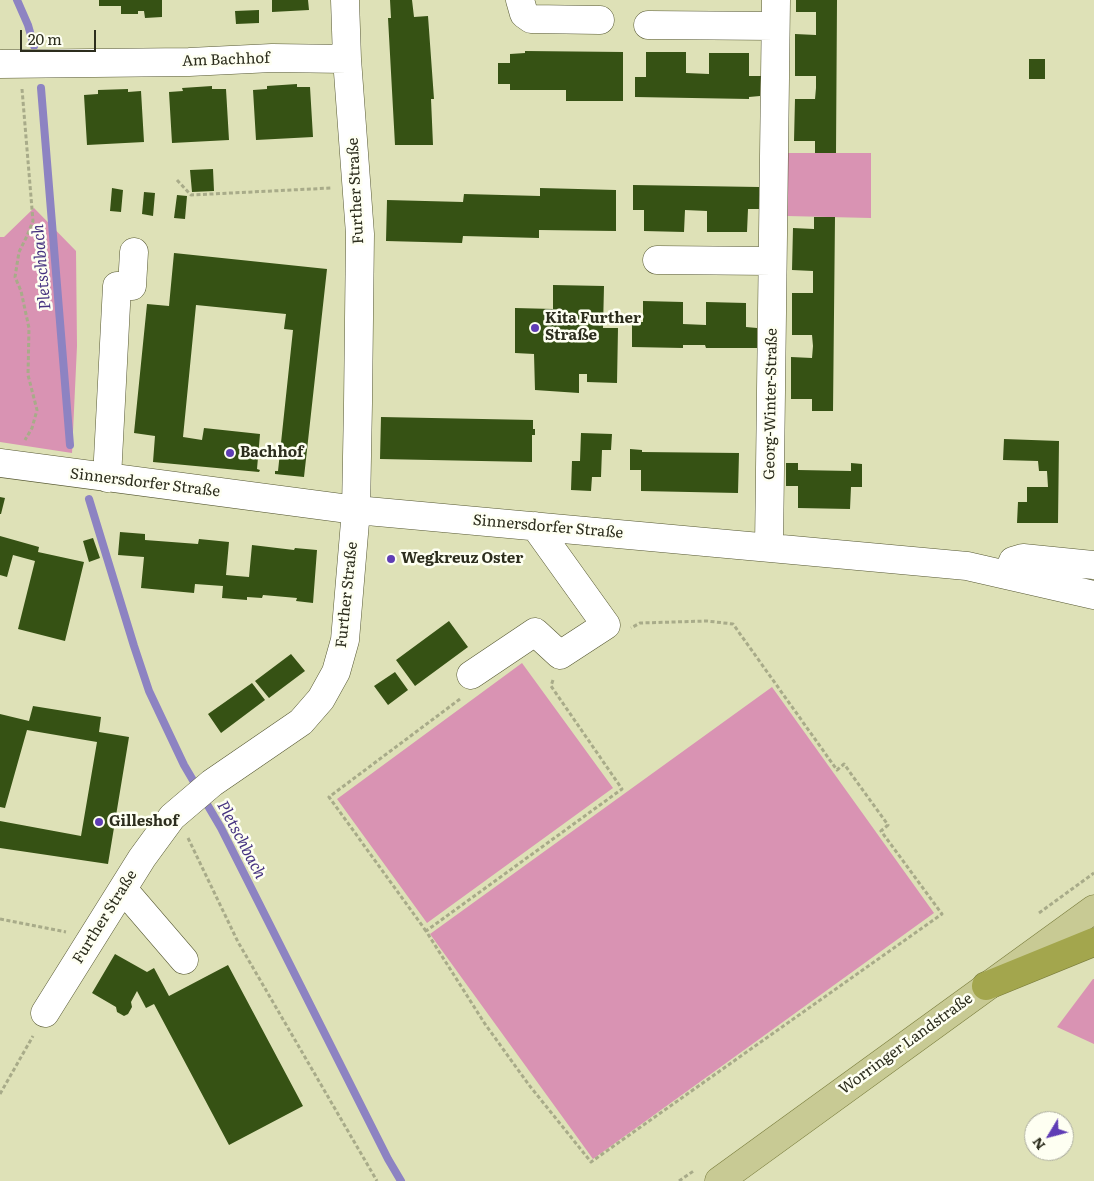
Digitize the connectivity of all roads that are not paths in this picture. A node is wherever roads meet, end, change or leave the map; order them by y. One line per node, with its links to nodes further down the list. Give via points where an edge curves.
1 (345, 0): 6 (street, Further Straße)
2 (520, 0): 4 (street, via 524,14 531,19)
3 (776, 13): 5 (street, Georg-Winter-Straße); 10 (street, Georg-Winter-Straße)
4 (600, 20)
5 (648, 26)
6 (347, 59): 7 (street, Am Bachhof); 13 (street, Further Straße, via 360,234)
7 (22, 65)
8 (134, 252): 12 (street, via 132,286 118,286)
9 (657, 260): 10 (street)
10 (772, 261): 15 (street, Georg-Winter-Straße)
11 (5, 464): 12 (street, Sinnersdorfer Straße)
12 (107, 478): 13 (street, Sinnersdorfer Straße)
13 (356, 510): 14 (street, Sinnersdorfer Straße); 20 (street, Further Straße, via 346,640 336,672 321,699 302,722 212,783 179,810)
14 (536, 526): 15 (street, Sinnersdorfer Straße); 19 (street, via 606,625 560,655 534,632)
15 (769, 547): 17 (street, Sinnersdorfer Straße, via 967,566)
16 (1094, 565): 17 (street, via 1023,558 1013,561)
17 (1007, 575): 18 (street, Sinnersdorfer Straße)
18 (1094, 595)
19 (471, 674)
20 (123, 889): 23 (street); 25 (street, Further Straße)
21 (1094, 909): 24 (main road, Worringer Landstraße)
22 (1094, 942): 24 (highway)
23 (184, 960)
24 (986, 986): 26 (main road, Worringer Landstraße)
25 (45, 1013)
26 (720, 1181)

